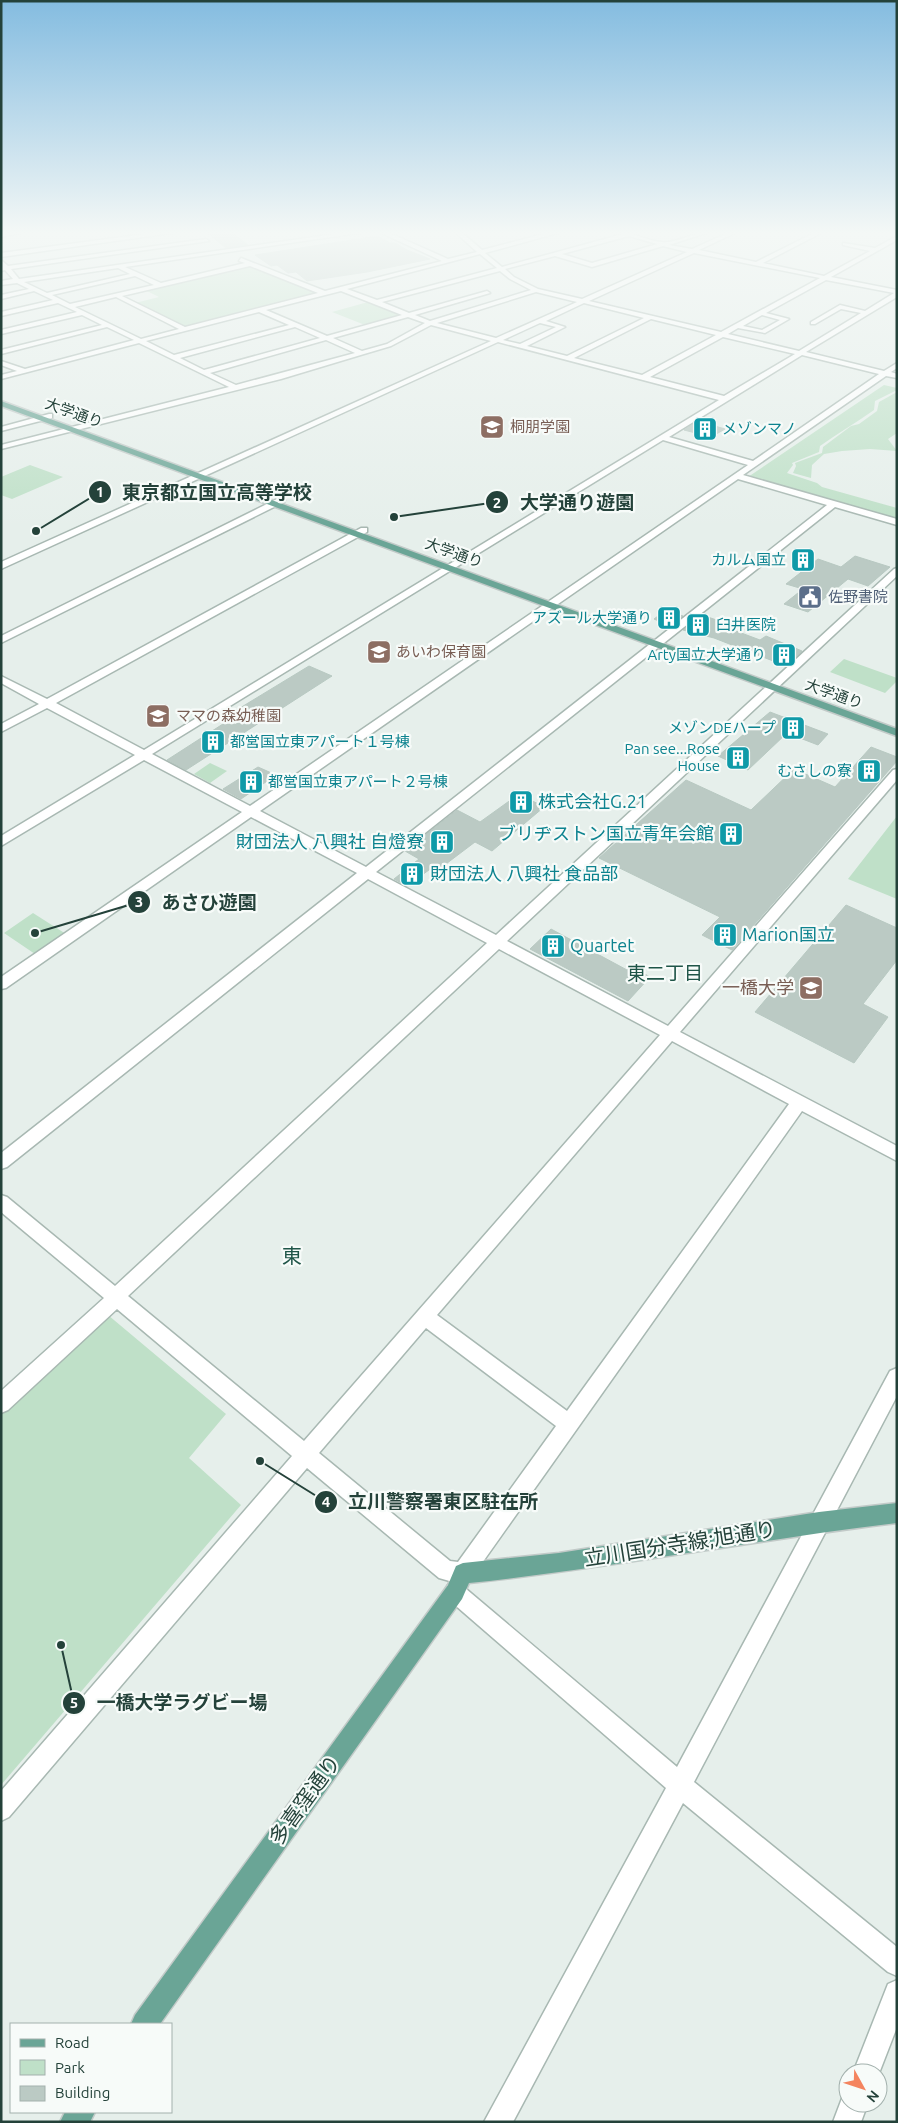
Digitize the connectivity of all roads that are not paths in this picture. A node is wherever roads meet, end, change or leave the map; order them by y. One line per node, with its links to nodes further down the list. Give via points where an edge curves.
1 (88, 330): 22 (street)
2 (118, 330): 20 (street)
3 (180, 330): 20 (street)
4 (273, 330): 25 (street)
5 (309, 330): 18 (street)
6 (356, 330): 18 (street)
7 (416, 330): 23 (street)
8 (458, 330): 19 (street)
9 (520, 330): 19 (street)
10 (555, 330): 21 (street)
11 (625, 330): 26 (street)
12 (700, 330): 17 (street)
13 (729, 330): 17 (street)
14 (754, 330): 15 (street)
15 (766, 330)
16 (835, 330): 24 (street)
17 (721, 335): 24 (street); 34 (street)
18 (327, 338): 23 (street); 30 (street)
19 (498, 340): 21 (street); 45 (street)
20 (140, 341): 25 (street); 29 (street)
21 (521, 346): 26 (street)
22 (1, 352)
23 (362, 353): 35 (street, via 293,382 278,377)
24 (800, 354): 31 (street); 37 (street)
25 (174, 358): 30 (street)
26 (568, 358): 34 (street)
27 (1, 363): 29 (street)
28 (897, 365): 31 (street)
29 (25, 371): 33 (street)
30 (204, 372): 35 (street)
31 (884, 374): 32 (street); 44 (street)
32 (897, 376)
33 (1, 377)
34 (643, 378): 37 (street)
35 (234, 388): 40 (street)
36 (1, 399): 39 (main road, 大学通り)
37 (726, 399): 42 (street)
38 (1, 402): 39 (main road, 大学通り)
39 (46, 417): 40 (main road, 大学通り); 41 (street)
40 (76, 428): 43 (street); 45 (main road, 大学通り)
41 (1, 429)
42 (663, 438): 44 (street); 52 (street)
43 (1, 449)
44 (754, 464): 46 (street)
45 (203, 474): 47 (main road, 大学通り); 51 (street)
46 (736, 476): 48 (street); 54 (street)
47 (278, 502): 50 (main road, 大学通り); 55 (street)
48 (833, 504): 49 (street); 56 (street)
49 (897, 522)
50 (360, 532): 52 (main road, 大学通り); 59 (street)
51 (1, 566)
52 (452, 566): 54 (main road, 大学通り); 63 (street)
53 (897, 571): 58 (street)
54 (552, 603): 56 (main road, 大学通り); 65 (street)
55 (1, 640)
56 (658, 641): 58 (main road, 大学通り); 67 (street)
57 (1, 679): 59 (street)
58 (775, 684): 60 (main road, 大学通り); 62 (main road, 大学通り); 68 (street)
59 (48, 703): 61 (street); 63 (street)
60 (897, 726)
61 (1, 729)
62 (897, 733)
63 (144, 755): 65 (street); 66 (street)
64 (897, 772): 70 (street)
65 (251, 811): 67 (street); 69 (street)
66 (1, 842)
67 (367, 873): 68 (street); 73 (street)
68 (497, 942): 70 (street); 75 (street)
69 (1, 984)
70 (672, 1033): 71 (street); 76 (street)
71 (799, 1103): 72 (street); 79 (street)
72 (897, 1154)
73 (1, 1162)
74 (1, 1202): 75 (street)
75 (115, 1297): 78 (street, via 107,1308); 80 (street)
76 (425, 1316): 79 (street); 80 (street)
77 (897, 1377): 82 (street)
78 (1, 1404)
79 (569, 1424): 83 (street)
80 (306, 1456): 83 (street); 85 (street)
81 (897, 1513): 82 (main road, 立川国分寺線;旭通り)
82 (819, 1522): 83 (main road, 立川国分寺線;旭通り); 84 (street)
83 (459, 1582): 84 (street, via 566,1689); 88 (main road, 多喜窪通り)
84 (680, 1785): 86 (street); 90 (street)
85 (1, 1809)
86 (897, 1963)
87 (897, 1993): 89 (street)
88 (145, 2023)
89 (870, 2063)
90 (498, 2122)

